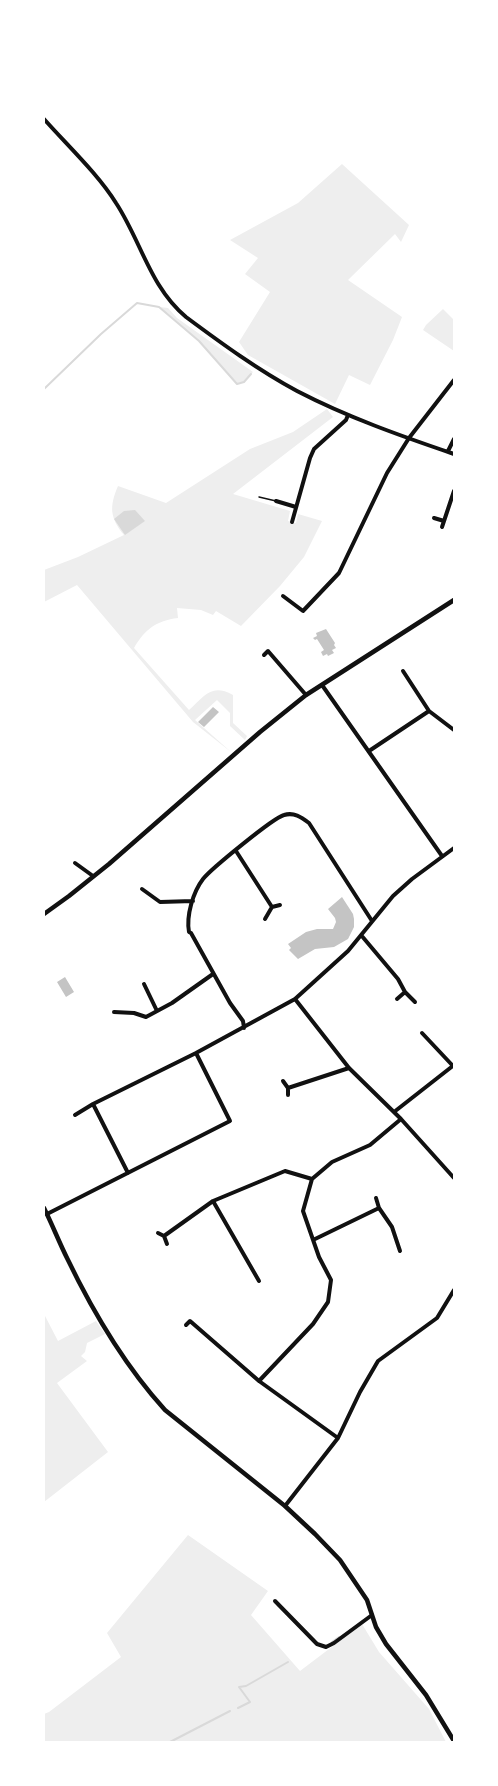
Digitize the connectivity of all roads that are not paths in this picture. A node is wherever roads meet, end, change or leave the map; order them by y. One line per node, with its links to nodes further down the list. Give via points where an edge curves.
1 (44, 119): 3 (street, via 116,203 149,269 174,307 264,372)
2 (454, 380): 4 (street)
3 (348, 415): 4 (street); 11 (street, via 314,449)
4 (408, 438): 6 (street); 16 (street, via 339,573 303,611)
5 (454, 440): 6 (street)
6 (448, 451): 7 (street)
7 (454, 454)
8 (454, 491): 13 (street)
9 (259, 497): 10 (lane)
10 (276, 501): 11 (street)
11 (296, 507): 14 (street)
12 (434, 518): 13 (street)
13 (444, 521): 15 (street)
14 (292, 522)
15 (442, 527)
16 (283, 596)
17 (454, 600): 20 (street)
18 (273, 648): 21 (street, via 266,653)
19 (403, 671): 22 (street)
20 (322, 685): 21 (street); 24 (street)
21 (306, 695): 29 (street)
22 (429, 711): 23 (street); 24 (street)
23 (454, 730)
24 (369, 751): 27 (street)
25 (454, 848): 27 (street)
26 (236, 851): 31 (street, via 204,878); 33 (street); 36 (street, via 276,818 285,814 302,817)
27 (442, 856): 36 (street, via 393,896)
28 (75, 863): 29 (street)
29 (93, 876): 34 (street)
30 (142, 889): 31 (street, via 160,902)
31 (193, 901): 38 (street, via 189,932)
32 (280, 905): 33 (street)
33 (273, 907): 35 (street)
34 (44, 914)
35 (265, 919)
36 (373, 921): 37 (street)
37 (361, 935): 40 (street); 41 (street)
38 (213, 974): 45 (street); 46 (street)
39 (144, 984): 45 (street)
40 (405, 992): 42 (street); 43 (street)
41 (295, 999): 46 (street); 52 (street)
42 (397, 999)
43 (415, 1002)
44 (114, 1012): 45 (street, via 146,1017)
45 (155, 1012)
46 (244, 1028): 50 (street)
47 (422, 1033): 49 (street)
48 (434, 1037): 49 (street)
49 (430, 1041): 51 (street)
50 (196, 1053): 56 (street); 60 (street, via 230,1121)
51 (454, 1065): 57 (street)
52 (349, 1068): 54 (street); 57 (street)
53 (283, 1081): 54 (street)
54 (288, 1088): 55 (street)
55 (288, 1095)
56 (93, 1104): 58 (street); 60 (street)
57 (394, 1112): 59 (street)
58 (75, 1115)
59 (401, 1119): 61 (street); 62 (street, via 370,1145 332,1162)
60 (128, 1173): 67 (street)
61 (454, 1178)
62 (312, 1179): 64 (street, via 285,1171); 70 (street, via 303,1211)
63 (376, 1198): 66 (street)
64 (213, 1201): 69 (street); 73 (street)
65 (44, 1208): 67 (street)
66 (379, 1208): 70 (street); 72 (street, via 392,1227)
67 (47, 1214): 78 (street, via 96,1312 150,1394)
68 (158, 1233): 69 (street)
69 (164, 1236): 71 (street)
70 (313, 1240): 76 (street, via 331,1280 328,1302 313,1324)
71 (167, 1244)
72 (400, 1251)
73 (259, 1281)
74 (454, 1290): 77 (street, via 437,1318 378,1361)
75 (190, 1321): 76 (street)
76 (259, 1381): 77 (street)
77 (338, 1438): 78 (street)
78 (285, 1506): 80 (street, via 340,1560)
79 (275, 1600): 80 (street, via 317,1644 326,1647)
80 (372, 1615): 81 (street, via 386,1644 426,1695)
81 (454, 1741)

